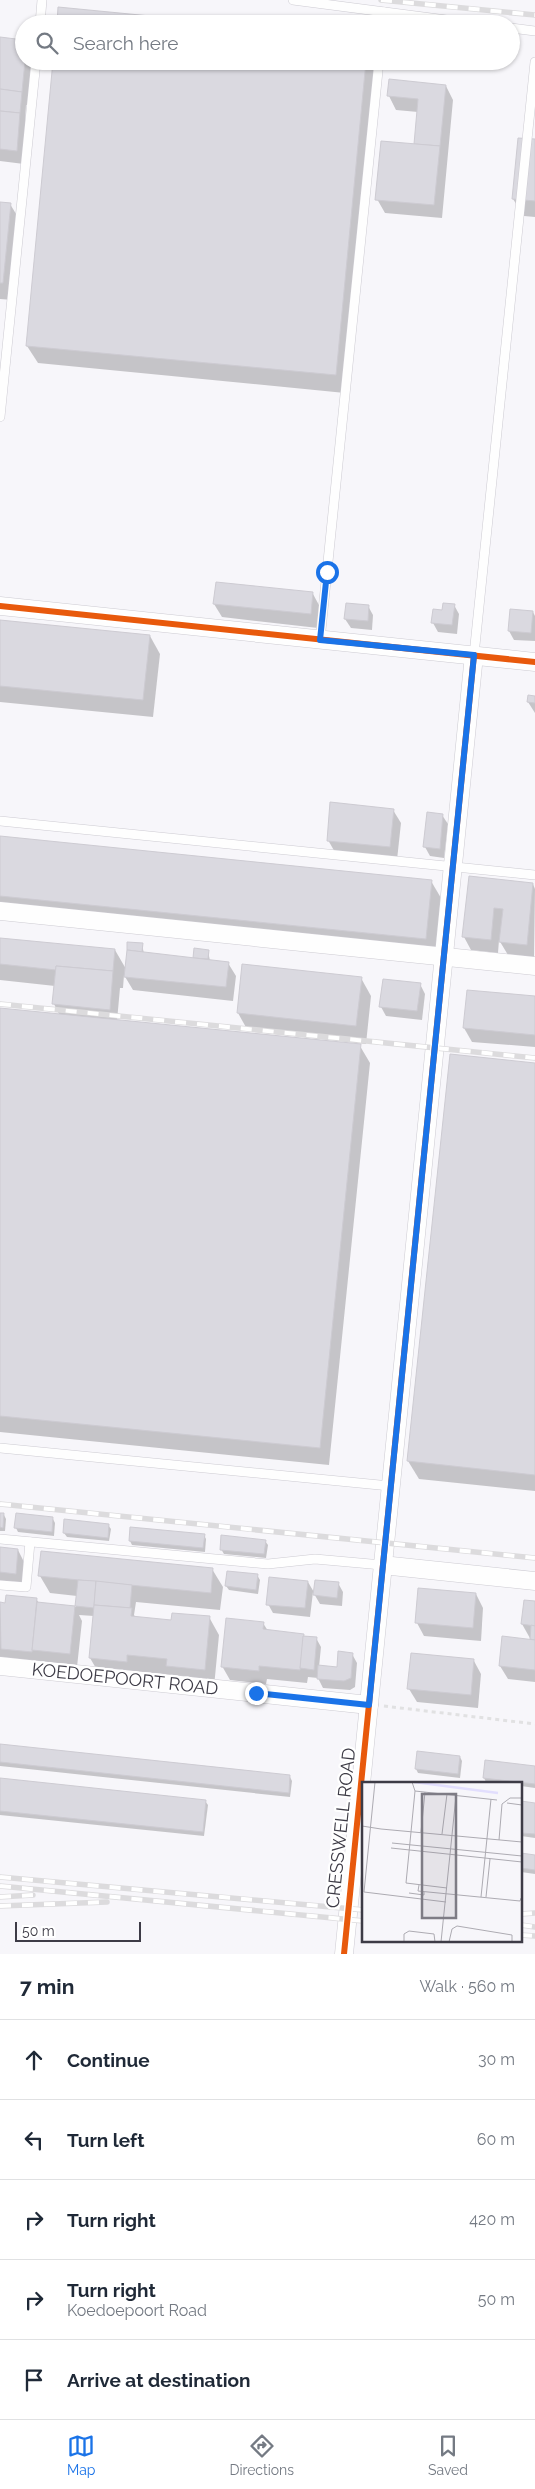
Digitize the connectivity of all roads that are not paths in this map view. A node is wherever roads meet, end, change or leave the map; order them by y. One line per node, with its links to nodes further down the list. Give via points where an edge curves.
1 (42, 0): 4 (lane)
2 (293, 0): 3 (lane)
3 (384, 12): 5 (lane); 6 (lane)
4 (41, 15)
5 (384, 15)
6 (407, 15)
7 (520, 29): 8 (lane)
8 (535, 31)
9 (535, 62): 15 (lane)
10 (35, 70): 12 (lane)
11 (378, 70): 14 (lane)
12 (0, 417)
13 (0, 606): 14 (street)
14 (320, 640): 15 (street)
15 (474, 655): 16 (street); 18 (street, CRESSWELL ROAD)
16 (535, 662)
17 (0, 821): 18 (lane)
18 (451, 867): 19 (lane); 21 (street, CRESSWELL ROAD)
19 (535, 876)
20 (0, 911): 21 (street)
21 (442, 957): 22 (street); 24 (street, CRESSWELL ROAD)
22 (535, 966)
23 (0, 1448): 24 (lane)
24 (390, 1486): 27 (street, CRESSWELL ROAD)
25 (0, 1539): 26 (lane)
26 (30, 1542): 27 (lane, via 268,1564 315,1559); 29 (lane, via 26,1587)
27 (382, 1565): 28 (street); 31 (street, CRESSWELL ROAD)
28 (535, 1581)
29 (0, 1585)
30 (0, 1666): 31 (street, KOEDOEPOORT ROAD)
31 (369, 1705): 32 (street, CRESSWELL ROAD)
32 (344, 1954)

